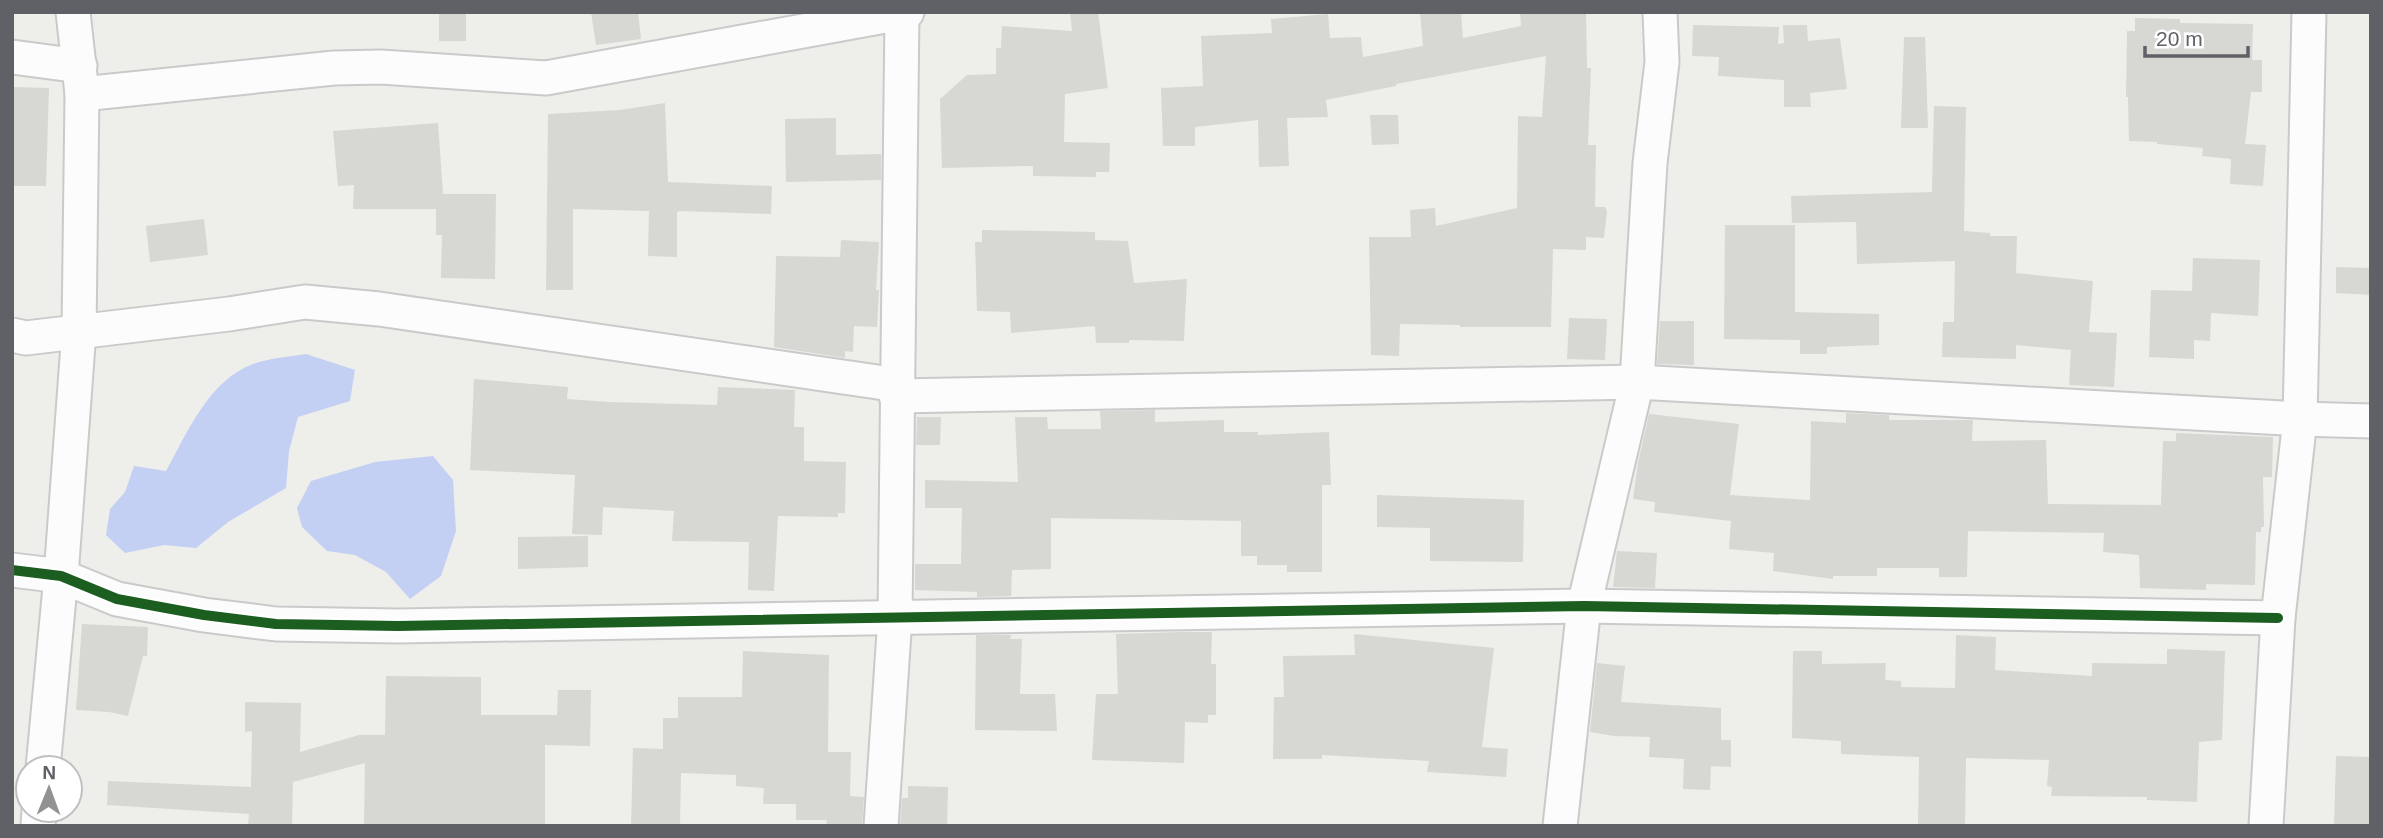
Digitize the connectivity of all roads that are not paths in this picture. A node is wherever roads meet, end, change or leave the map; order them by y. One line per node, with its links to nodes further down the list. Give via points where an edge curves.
1 (73, 12): 6 (street)
2 (1660, 12): 9 (street, via 1662,62 1650,163)
3 (2309, 12): 11 (street)
4 (903, 13): 6 (street, via 546,78 381,67); 10 (street)
5 (12, 57): 6 (street)
6 (81, 80): 7 (street)
7 (79, 331): 8 (street, via 26,338); 10 (street, via 306,302 379,309); 14 (street)
8 (12, 335)
9 (1637, 382): 10 (street); 11 (street); 15 (street)
10 (897, 391): 16 (street)
11 (2300, 419): 12 (street); 17 (street)
12 (2371, 421)
13 (12, 570): 14 (street)
14 (61, 576): 16 (street, via 117,599 276,624); 18 (street)
15 (1584, 606): 16 (street); 17 (street); 20 (street)
16 (895, 617): 19 (street)
17 (2278, 618): 21 (street)
18 (44, 754)
19 (881, 826)
20 (1560, 826)
21 (2266, 826)

